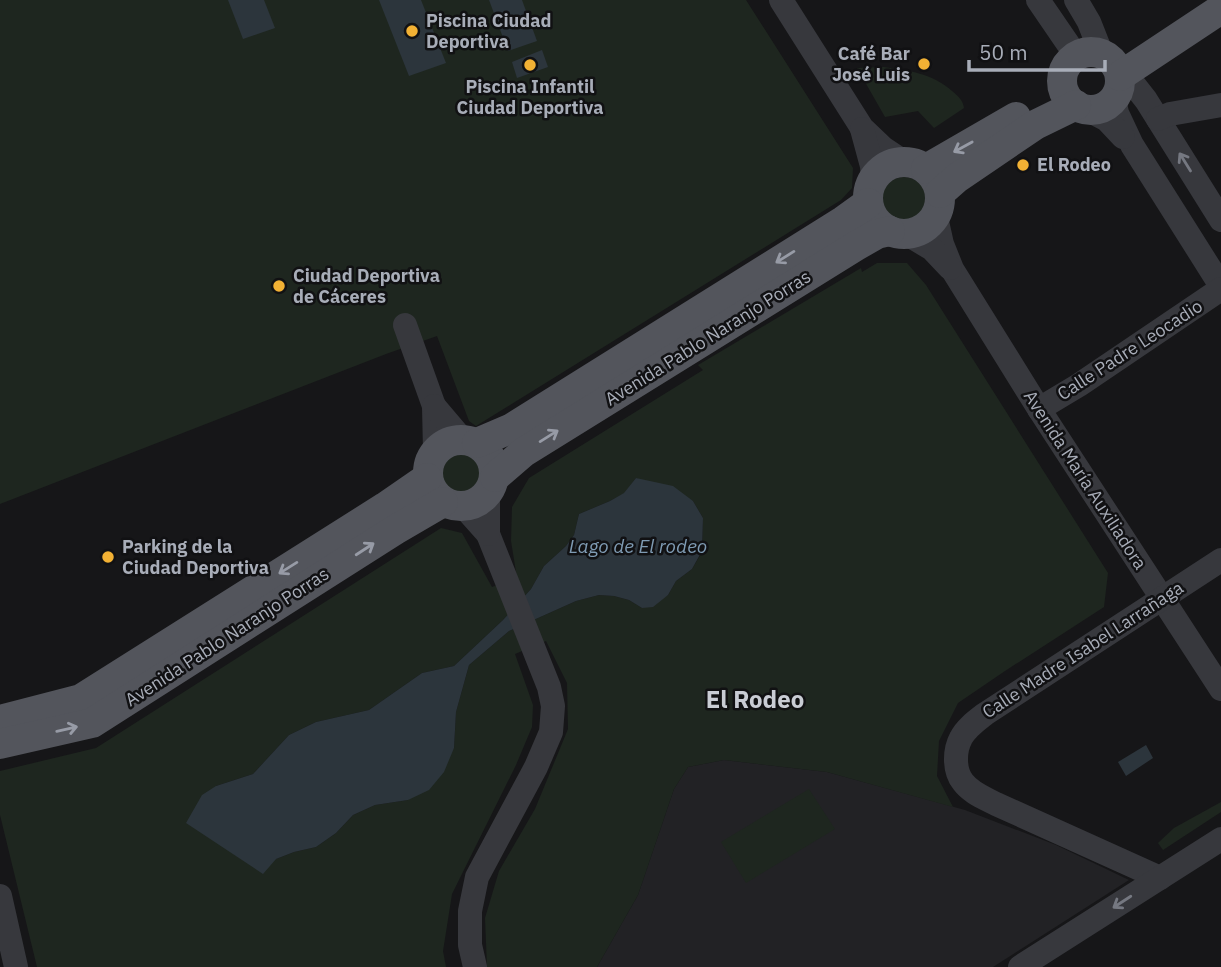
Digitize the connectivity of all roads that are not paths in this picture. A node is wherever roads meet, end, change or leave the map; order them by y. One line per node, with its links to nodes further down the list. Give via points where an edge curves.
1 (780, 0): 9 (street)
2 (1038, 0): 6 (street)
3 (1076, 0): 6 (street, via 1089,22)
4 (1206, 0): 6 (main road)
5 (1221, 9): 6 (main road)
6 (1096, 81): 8 (street, via 1135,86); 10 (main road, via 957,178); 15 (street)
7 (1221, 105): 8 (street)
8 (1158, 119): 12 (street, one-way to 8)
9 (862, 128): 10 (street); 11 (street, via 873,166)
10 (927, 185): 11 (main road, via 886,166 876,174); 13 (main road, via 923,229); 14 (street, Avenida María Auxiliadora)
11 (870, 192): 13 (main road, via 876,220 885,229); 19 (main road, Avenida Pablo Naranjo Porras, one-way to 19, via 843,221 512,428)
12 (1221, 220)
13 (899, 232): 14 (street, Avenida María Auxiliadora, via 932,249); 19 (main road, Avenida Pablo Naranjo Porras, one-way to 13, via 524,452 856,246 877,234)
14 (952, 269): 18 (street, Avenida María Auxiliadora)
15 (1221, 288): 18 (street, Calle Padre Leocadio, via 1079,384)
16 (1221, 307): 18 (street, Calle Padre Leocadio)
17 (405, 325): 19 (street)
18 (1044, 417): 21 (street, Avenida María Auxiliadora)
19 (461, 474): 23 (main road, Avenida Pablo Naranjo Porras, one-way to 23, via 385,507 80,699); 24 (main road, Avenida Pablo Naranjo Porras, one-way to 19, via 92,723 395,530); 29 (street, via 553,706 551,732 536,767 477,877 470,911)
20 (1221, 560): 21 (street, Calle Madre Isabel Larrañaga)
21 (1162, 598): 22 (street, Avenida María Auxiliadora); 26 (street, Calle Madre Isabel Larrañaga, via 985,714 961,738 956,762 962,782 971,790)
22 (1221, 690)
23 (0, 720)
24 (0, 744)
25 (1221, 839): 26 (street)
26 (1160, 878): 30 (street, one-way to 30)
27 (0, 896): 28 (street)
28 (16, 967)
29 (475, 967)
30 (1020, 967)

